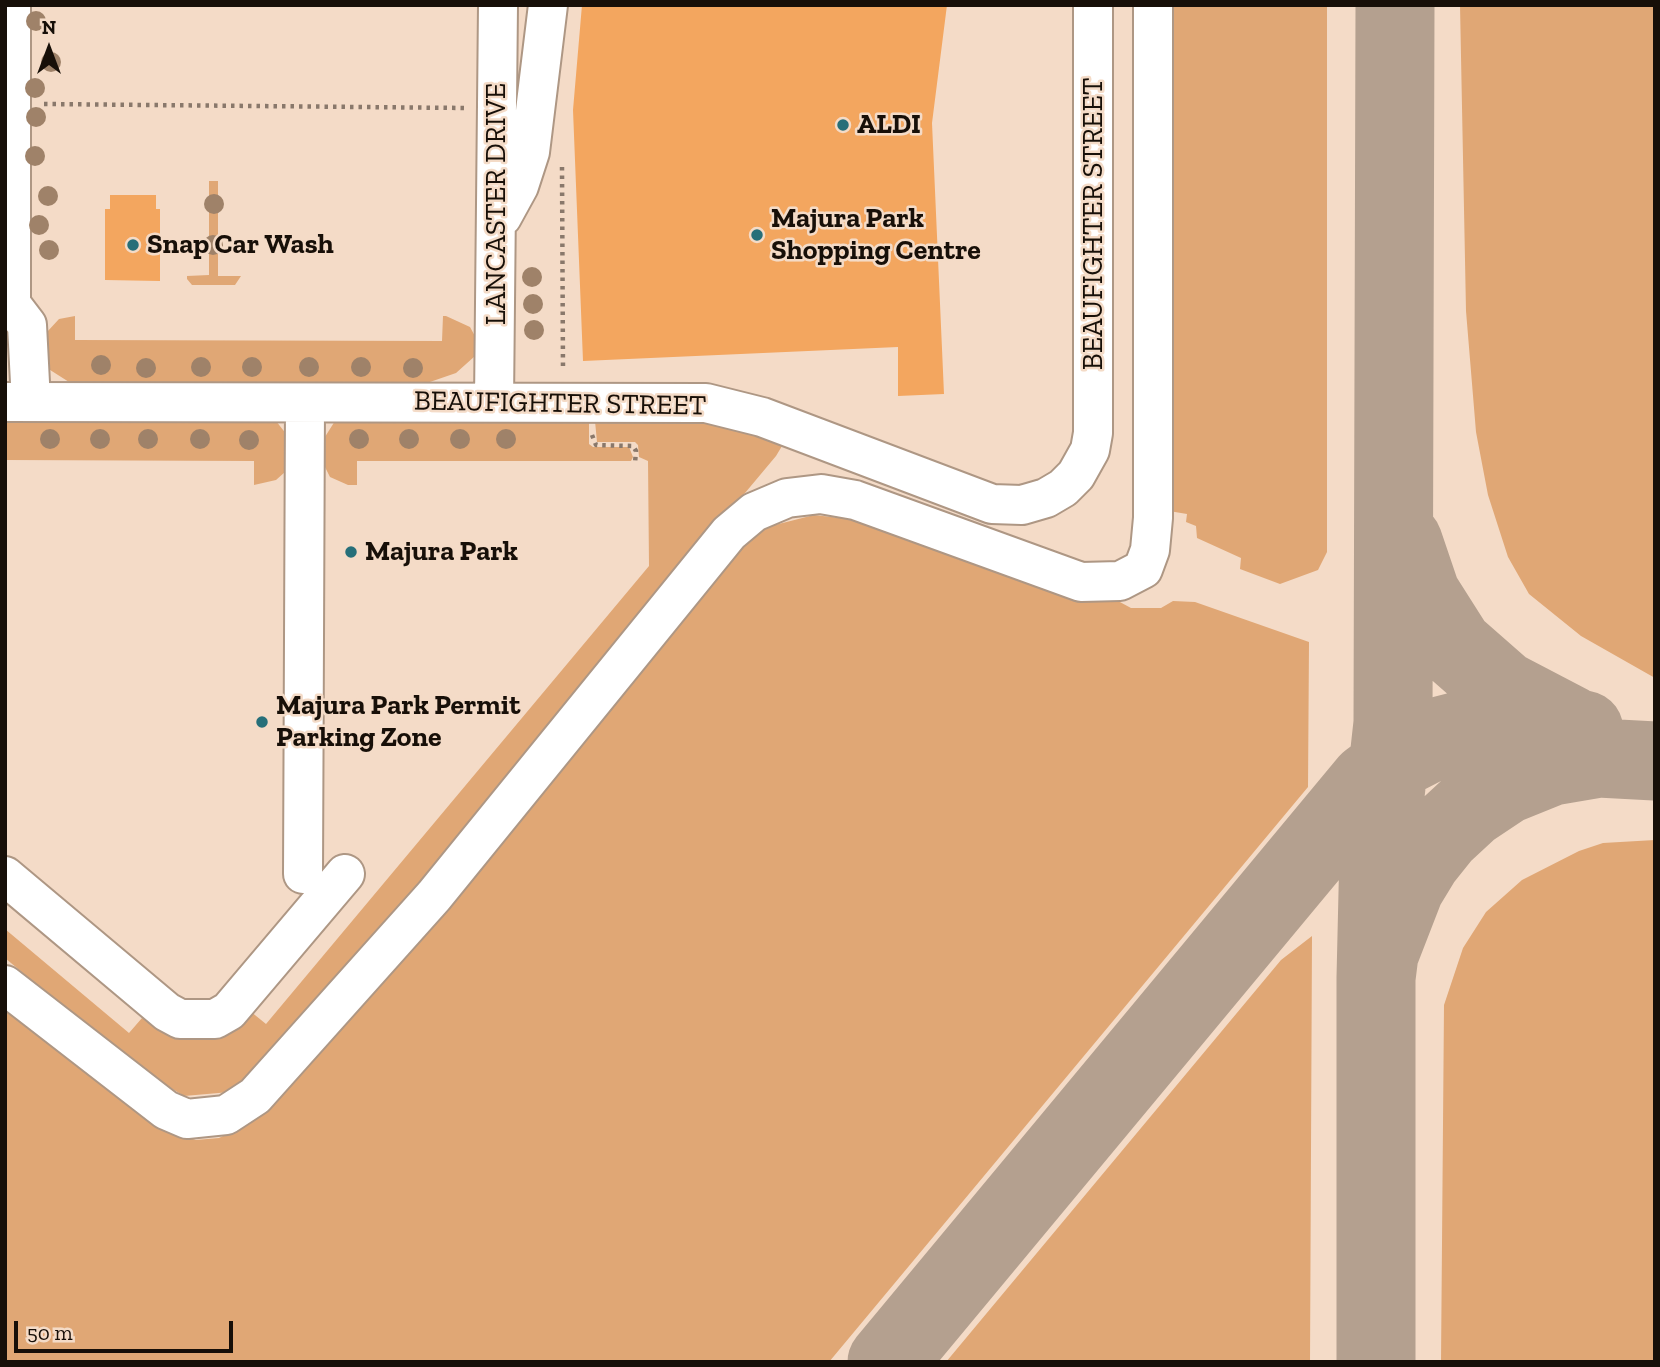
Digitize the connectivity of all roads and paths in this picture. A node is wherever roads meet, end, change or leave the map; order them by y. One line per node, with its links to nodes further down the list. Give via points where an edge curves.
1 (11, 5): 10 (street)
2 (498, 5): 9 (street, LANCASTER DRIVE)
3 (548, 5): 9 (street, via 530,152 519,186)
4 (1093, 5): 14 (street, BEAUFIGHTER STREET, via 1093,433 1085,460 1063,488 1022,505 992,504 725,406)
5 (1153, 5): 16 (street, via 1153,518 1143,569 1120,581 1081,582 855,500 821,494 787,498 754,512 729,533 434,896 255,1096 226,1115 187,1119 166,1110)
6 (42, 104): 7 (path)
7 (471, 108)
8 (562, 161): 14 (path)
9 (498, 225): 12 (street, LANCASTER DRIVE)
10 (8, 307): 11 (street, via 27,326)
11 (18, 402): 13 (street, BEAUFIGHTER STREET)
12 (494, 402): 13 (street, BEAUFIGHTER STREET); 14 (street, BEAUFIGHTER STREET)
13 (305, 403): 15 (street, via 300,874 345,874 224,1015 215,1019 180,1019 167,1012)
14 (563, 403)
15 (5, 876)
16 (5, 985)

